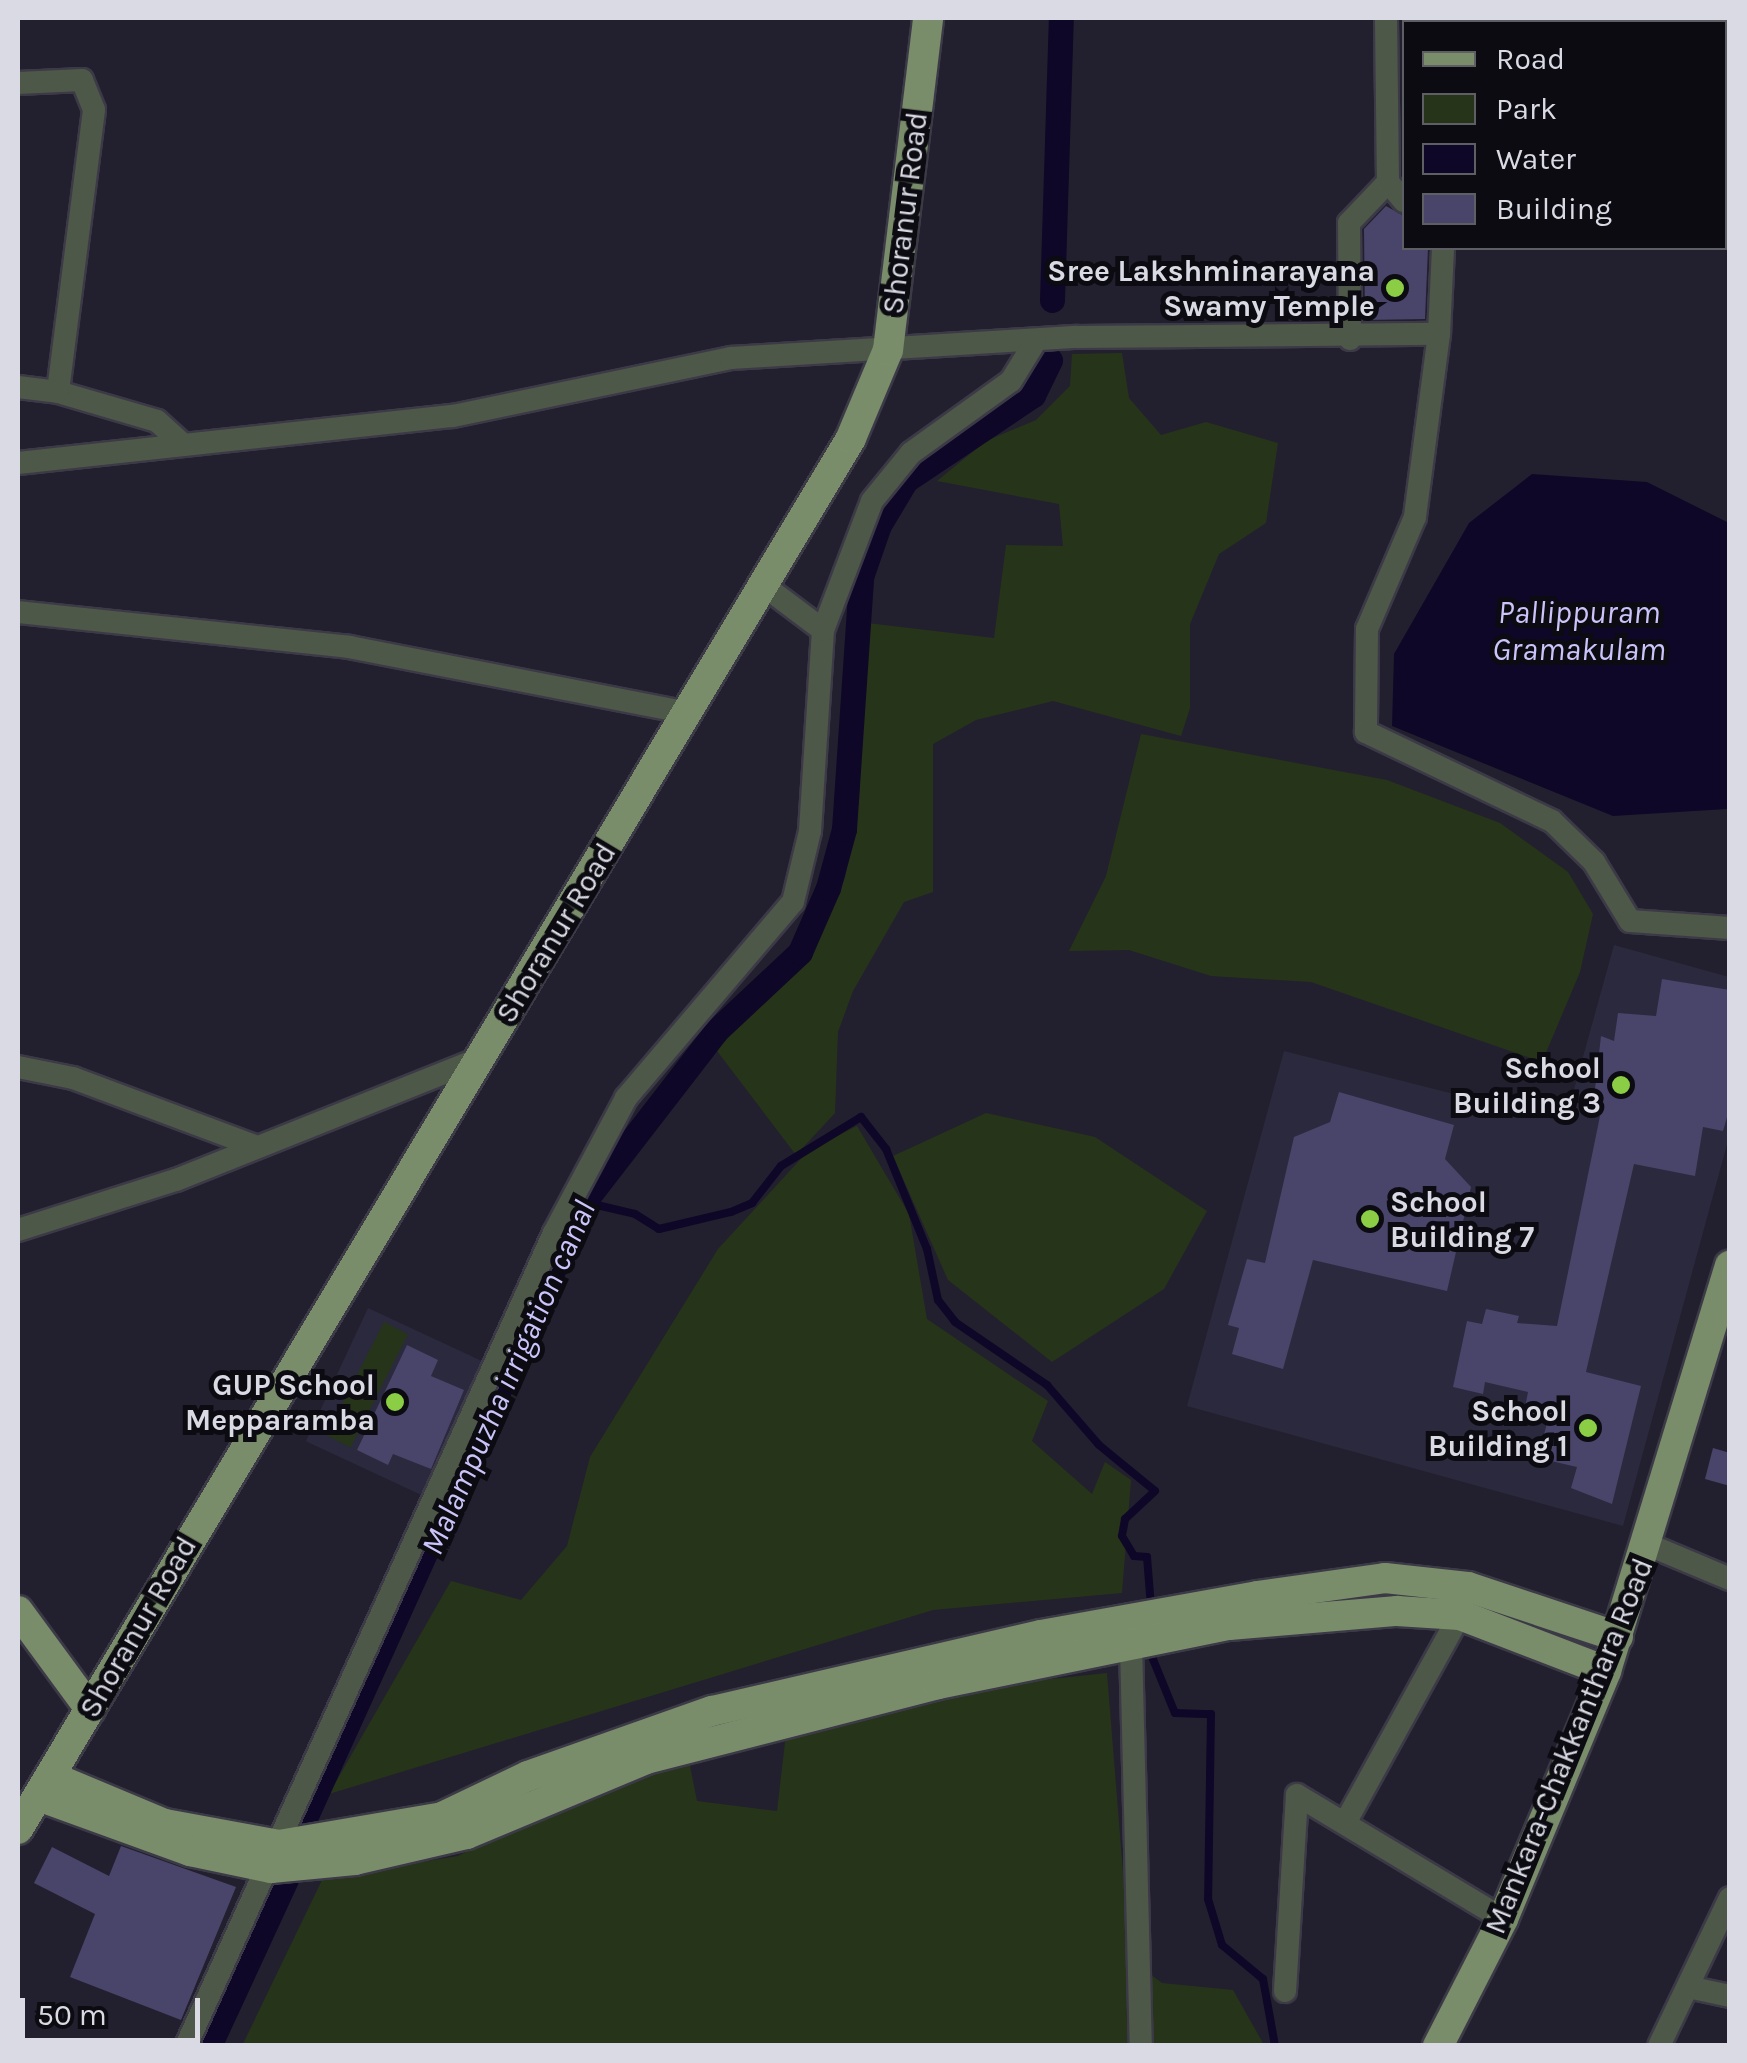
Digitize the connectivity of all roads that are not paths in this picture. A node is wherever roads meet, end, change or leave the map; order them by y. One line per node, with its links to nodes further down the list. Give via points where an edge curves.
1 (928, 18): 10 (main road, Shoranur Road)
2 (1386, 18): 4 (street)
3 (18, 83): 12 (street, via 82,80 94,110)
4 (1388, 182): 5 (street); 8 (street, via 1349,224)
5 (1402, 200)
6 (1442, 250): 7 (street)
7 (1439, 334): 8 (street); 19 (street, via 1415,518 1366,629 1366,732 1552,821 1594,862 1630,921)
8 (1350, 339): 9 (street)
9 (1035, 342): 10 (street); 17 (street, via 1011,382 911,453 872,501)
10 (888, 350): 13 (street, via 731,358 453,416); 15 (main road, Shoranur Road, via 852,438)
11 (18, 386): 12 (street)
12 (58, 392): 13 (street, via 157,421)
13 (184, 445): 14 (street)
14 (18, 463)
15 (763, 585): 17 (street); 18 (main road, Shoranur Road)
16 (18, 612): 18 (street, via 349,647)
17 (823, 630): 36 (street, via 810,830 792,902 626,1098 493,1354)
18 (687, 713): 20 (main road, Shoranur Road)
19 (1730, 928)
20 (481, 1058): 22 (street); 32 (main road, Shoranur Road)
21 (18, 1067): 22 (street, via 73,1078)
22 (258, 1147): 23 (street)
23 (18, 1230)
24 (1730, 1266): 25 (main road, Mankara-Chakkanthara Road)
25 (1649, 1545): 26 (street); 29 (main road, Mankara-Chakkanthara Road)
26 (1730, 1579)
27 (18, 1612): 32 (main road)
28 (1460, 1615): 30 (main road, via 1396,1611 1229,1625); 31 (main road); 34 (street)
29 (1618, 1636): 31 (main road, Mankara-Chakkanthara Road); 36 (main road, via 1468,1587 1385,1578 1256,1596 1041,1635 712,1711 528,1776 442,1817)
30 (1131, 1645): 36 (main road, via 938,1684 646,1760 467,1834 355,1860); 43 (street)
31 (1606, 1671): 38 (main road, Mankara-Chakkanthara Road)
32 (90, 1710): 33 (main road, Shoranur Road)
33 (44, 1786): 35 (main road, Shoranur Road); 36 (main road, via 190,1852)
34 (1345, 1824): 38 (street); 40 (street, via 1297,1795)
35 (18, 1829)
36 (275, 1856): 42 (street)
37 (1730, 1898): 39 (street)
38 (1503, 1919): 44 (main road, Mankara-Chakkanthara Road)
39 (1688, 1987): 41 (street); 45 (street)
40 (1284, 1991)
41 (1730, 1996)
42 (186, 2046)
43 (1141, 2046)
44 (1438, 2046)
45 (1660, 2046)

